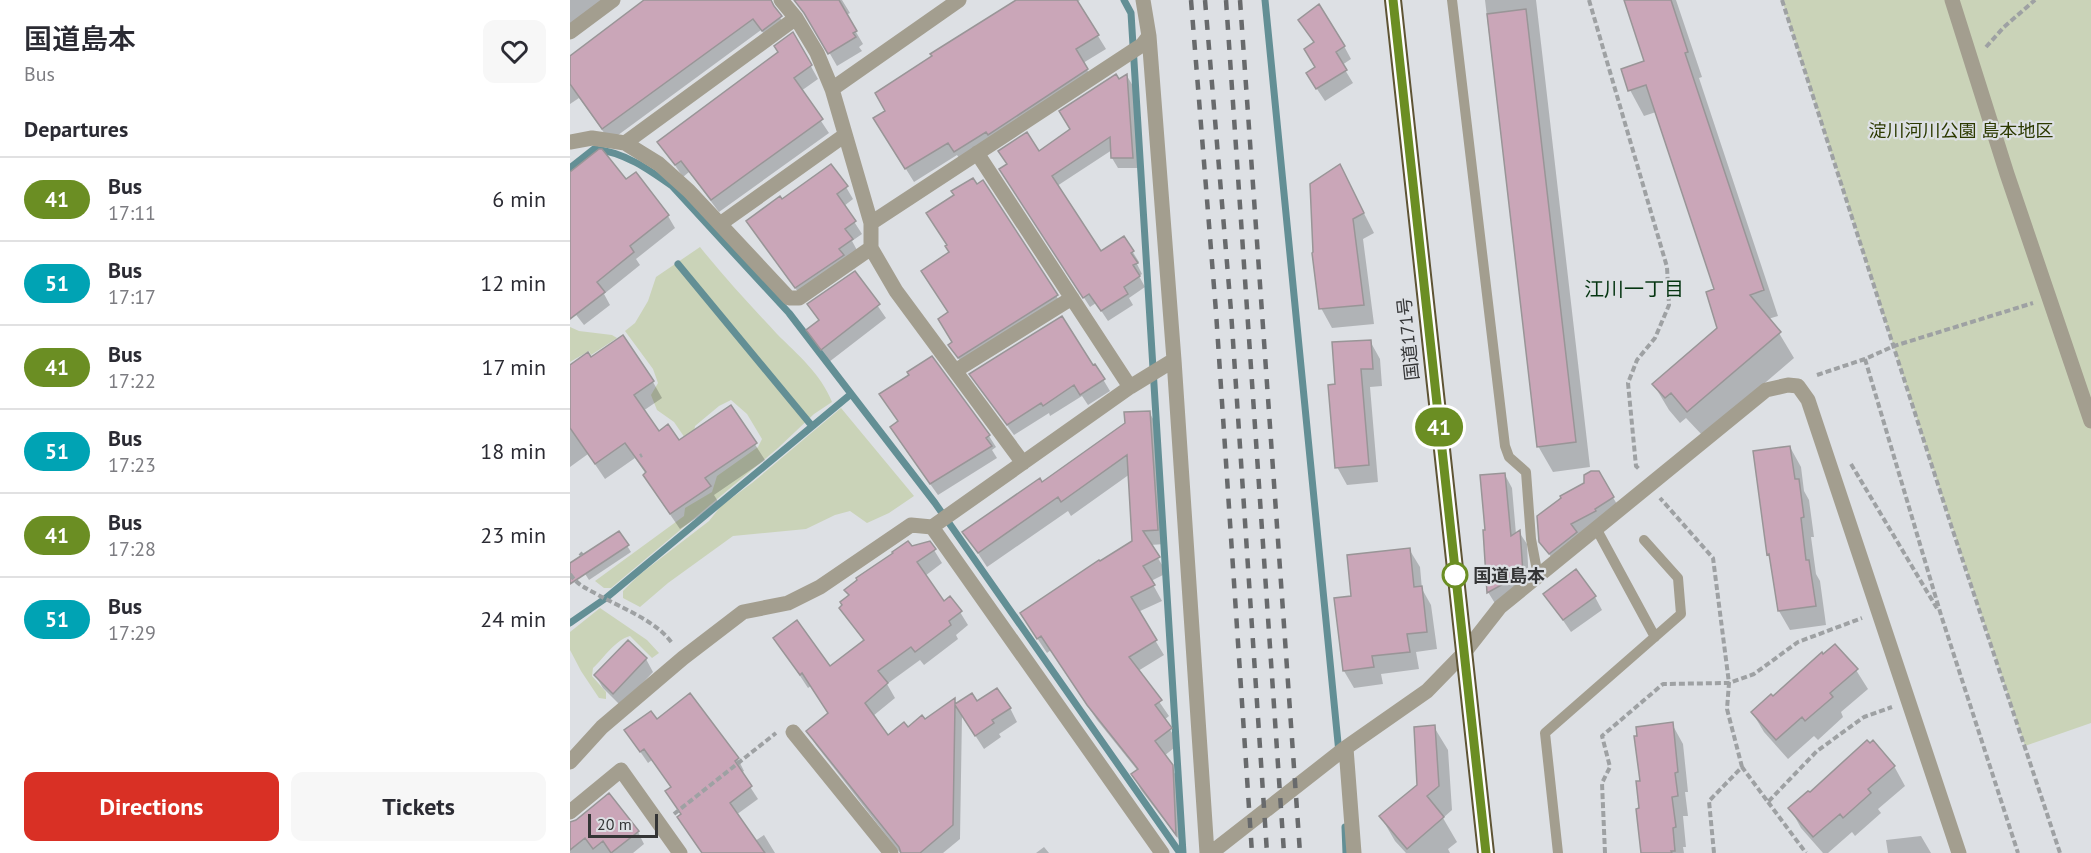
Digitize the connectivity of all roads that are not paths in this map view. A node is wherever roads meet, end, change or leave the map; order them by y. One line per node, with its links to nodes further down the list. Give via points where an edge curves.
1 (613, 0): 9 (street)
2 (781, 0): 8 (street)
3 (959, 0): 11 (street)
4 (1143, 0): 10 (street)
5 (1392, 0): 30 (highway, 国道171号)
6 (1452, 0): 28 (lane, via 1504,446 1509,457 1526,472)
7 (1952, 0): 23 (street)
8 (796, 18): 11 (street); 14 (street)
9 (570, 32)
10 (1146, 40): 15 (street); 20 (street)
11 (832, 89): 12 (street)
12 (845, 135): 16 (street); 17 (street)
13 (570, 142): 14 (street, via 592,138)
14 (625, 143): 17 (street, via 659,164)
15 (976, 153): 16 (street); 19 (street)
16 (871, 223): 18 (street)
17 (720, 224): 18 (street, via 789,298 799,298)
18 (871, 248): 21 (street, via 896,291)
19 (1072, 298): 21 (street); 22 (street)
20 (1168, 364): 22 (street); 38 (street)
21 (955, 371): 24 (street)
22 (1130, 387): 24 (street)
23 (2091, 421)
24 (1023, 463): 25 (street)
25 (932, 527): 33 (street, via 911,525 820,587 788,603 743,612 602,727); 37 (street)
26 (1597, 530): 28 (street); 29 (lane); 42 (street, via 1766,390 1798,386 1808,400)
27 (1644, 540): 29 (lane, via 1678,578 1681,614)
28 (1538, 576): 30 (street, via 1500,607)
29 (1655, 638): 41 (lane, via 1545,733)
30 (1464, 653): 32 (street, via 1427,691); 40 (highway, 国道171号)
31 (793, 732): 36 (street)
32 (1345, 748): 38 (street); 39 (street)
33 (570, 762)
34 (570, 812): 35 (street, via 621,770)
35 (680, 853)
36 (891, 853)
37 (1162, 853)
38 (1209, 853)
39 (1354, 853)
40 (1486, 853)
41 (1558, 853)
42 (1959, 853)

